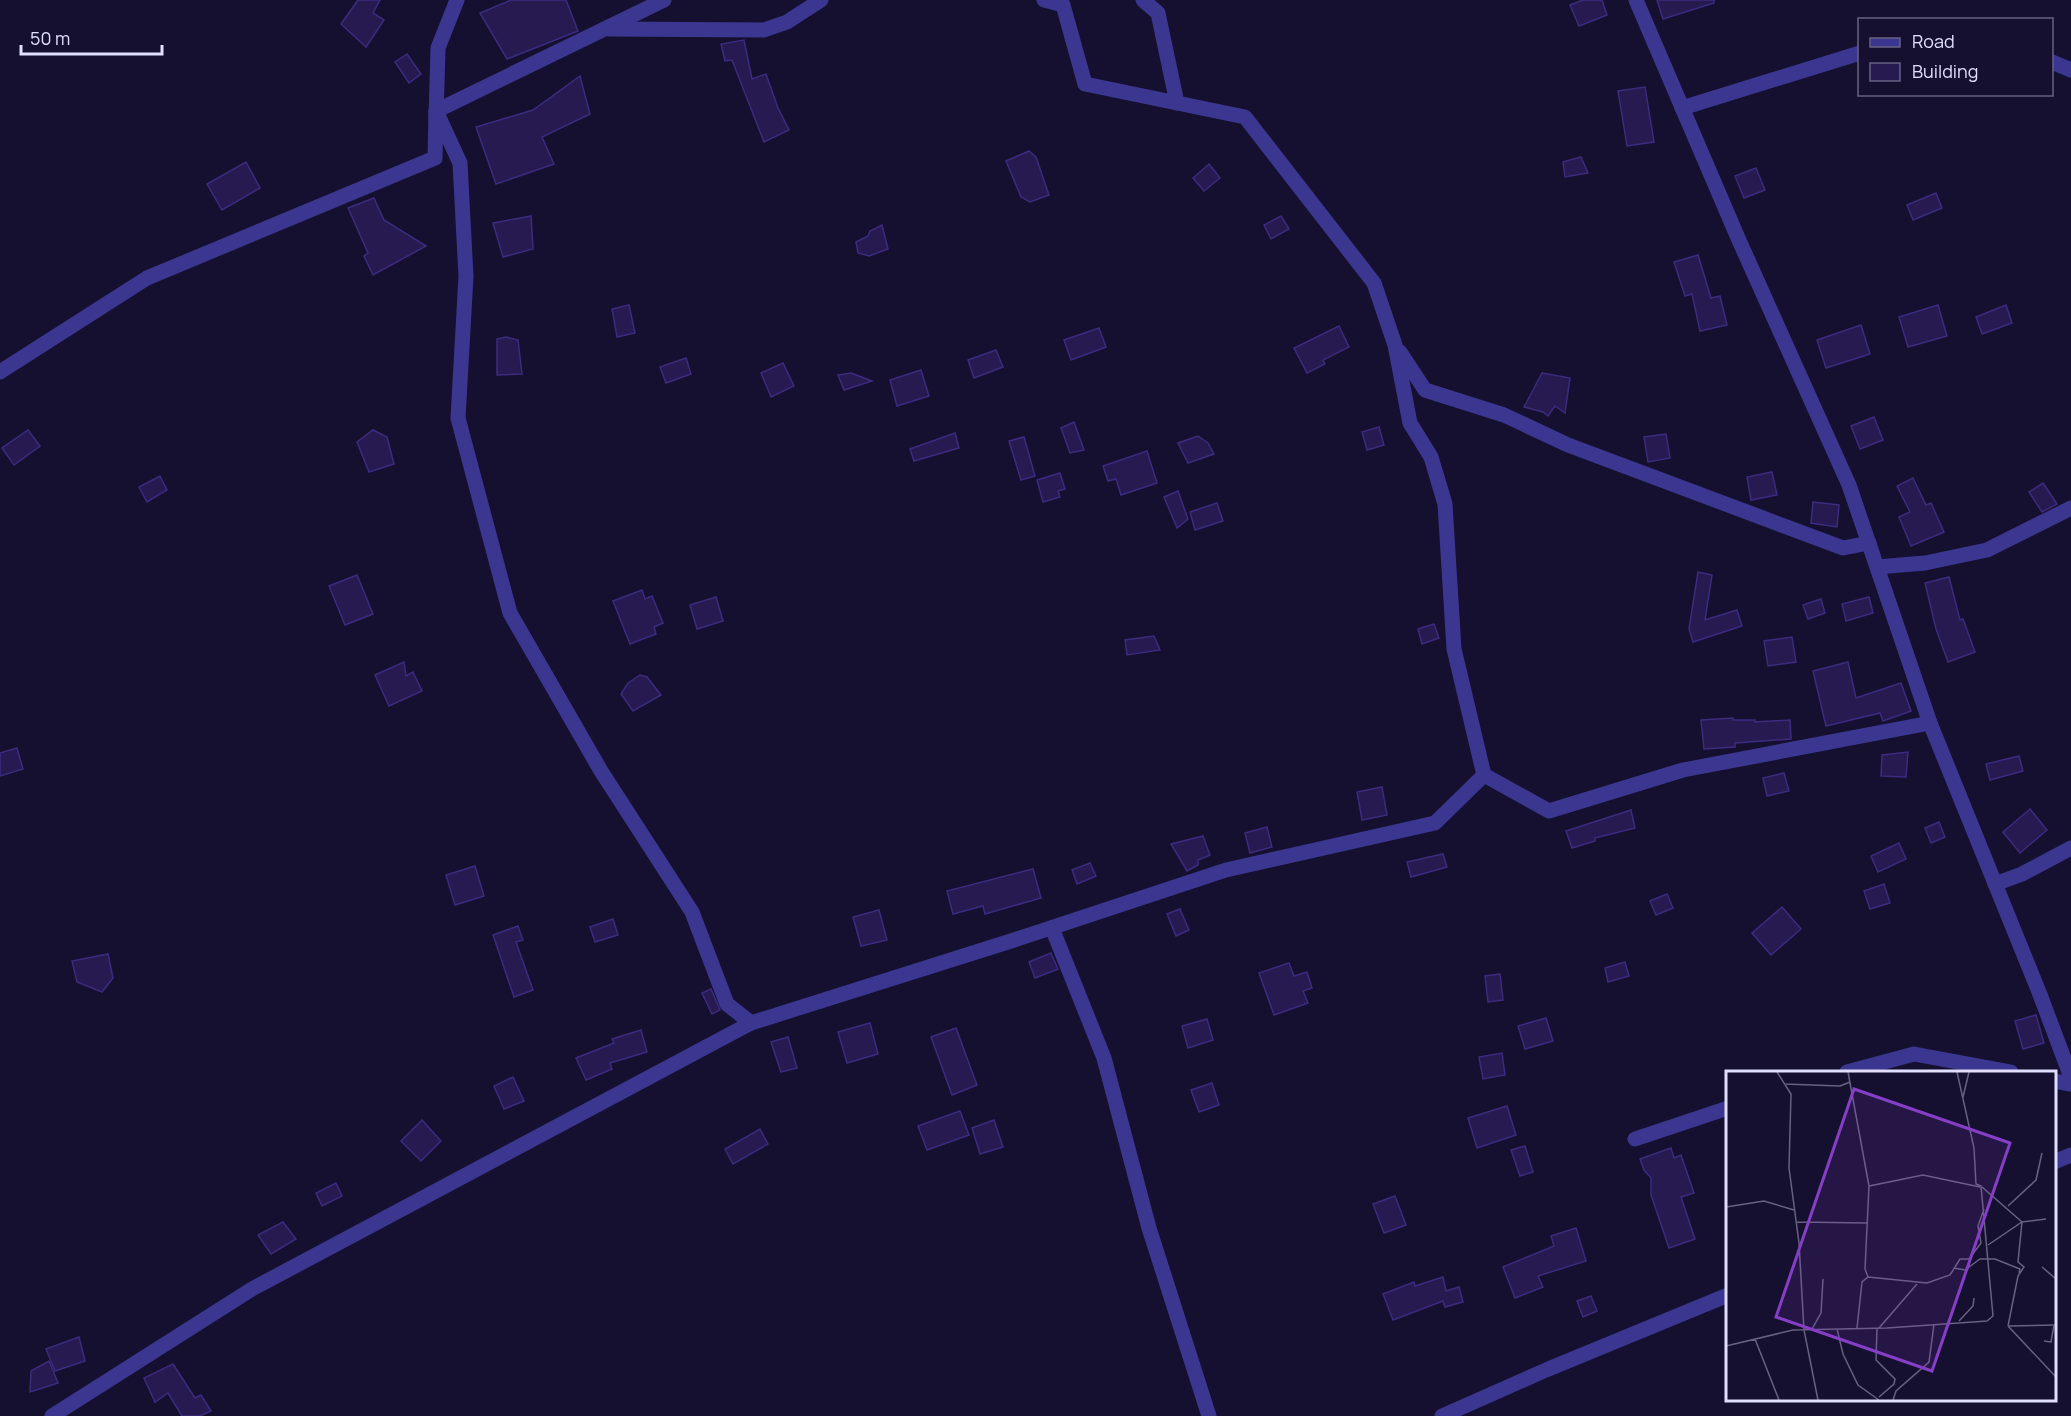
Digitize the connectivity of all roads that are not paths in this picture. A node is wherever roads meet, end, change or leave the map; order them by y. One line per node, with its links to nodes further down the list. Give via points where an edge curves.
1 (457, 0): 14 (street, via 438,48)
2 (664, 0): 7 (street)
3 (821, 0): 7 (street, via 787,22 764,30)
4 (1044, 0): 11 (street, via 1063,5 1085,84)
5 (1143, 0): 11 (street, via 1158,13)
6 (1636, 0): 12 (street)
7 (606, 29): 13 (street)
8 (1858, 54): 12 (street)
9 (2053, 63): 10 (street)
10 (2071, 70)
11 (1177, 103): 15 (street, via 1245,117 1374,283)
12 (1682, 108): 18 (street, via 1849,485)
13 (436, 111): 14 (street); 25 (street, via 460,163 466,276 458,418 510,613 601,771 692,912 727,1004)
14 (435, 158): 16 (street, via 147,278)
15 (1395, 345): 18 (street, via 1425,390 1504,415 1569,445 1843,548); 21 (street, via 1410,423 1431,457 1445,504 1454,649)
16 (0, 372)
17 (2071, 508): 19 (street, via 1987,550 1925,563)
18 (1869, 543): 19 (street)
19 (1877, 567): 20 (street)
20 (1930, 723): 21 (street, via 1683,770 1549,811); 23 (street)
21 (1484, 775): 24 (street, via 1435,823 1226,870)
22 (2071, 848): 23 (street)
23 (1995, 884): 28 (street)
24 (1052, 928): 25 (street); 37 (street, via 1104,1058 1149,1228)
25 (751, 1023): 36 (street, via 252,1288)
26 (1851, 1071): 27 (street, via 1914,1054)
27 (2006, 1071)
28 (2071, 1077)
29 (2056, 1081): 30 (street)
30 (2071, 1084)
31 (1726, 1109): 32 (street)
32 (1635, 1139)
33 (2071, 1155): 34 (street)
34 (2056, 1162)
35 (1726, 1296): 38 (street)
36 (52, 1416)
37 (1209, 1416)
38 (1442, 1416)

